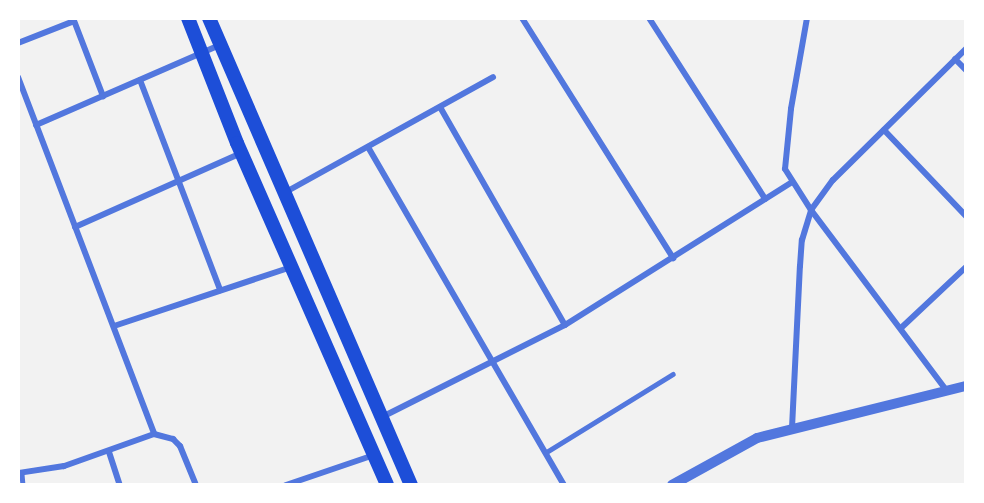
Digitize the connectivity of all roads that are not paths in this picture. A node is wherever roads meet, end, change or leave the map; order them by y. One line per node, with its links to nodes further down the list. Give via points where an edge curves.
1 (188, 18): 10 (main road)
2 (210, 18): 8 (main road)
3 (522, 18): 29 (street)
4 (649, 18): 25 (street)
5 (807, 18): 23 (street, via 784,155)
6 (74, 20): 7 (street); 16 (street)
7 (18, 43)
8 (220, 45): 10 (street); 24 (main road)
9 (966, 50): 11 (street)
10 (202, 53): 15 (street); 21 (main road)
11 (955, 60): 12 (street); 19 (street)
12 (966, 70)
13 (18, 77): 18 (street)
14 (493, 77): 17 (street)
15 (140, 80): 16 (street); 22 (street)
16 (103, 96): 18 (street)
17 (440, 107): 20 (street); 33 (street)
18 (36, 125): 28 (street)
19 (884, 130): 26 (street, via 833,180); 27 (street)
20 (368, 147): 24 (street); 36 (street)
21 (242, 153): 22 (street); 30 (main road)
22 (178, 181): 28 (street); 32 (street)
23 (792, 182): 25 (street); 26 (street)
24 (282, 193): 40 (main road)
25 (765, 199): 29 (street)
26 (811, 210): 35 (street); 41 (street, via 802,240)
27 (966, 216)
28 (75, 227): 34 (street)
29 (673, 258): 33 (street)
30 (292, 266): 32 (street); 45 (main road)
31 (966, 267): 35 (street)
32 (220, 291): 34 (street)
33 (564, 325): 36 (street)
34 (114, 326): 42 (street)
35 (901, 328): 39 (street)
36 (492, 362): 40 (street); 44 (street)
37 (673, 374): 44 (lane)
38 (966, 386): 39 (street)
39 (948, 391): 41 (street)
40 (382, 417): 52 (main road)
41 (792, 428): 54 (street, via 728,451)
42 (153, 434): 43 (street); 49 (street, via 173,439 180,446)
43 (109, 452): 46 (street, via 44,472); 48 (street)
44 (545, 453): 53 (street)
45 (374, 455): 50 (street); 51 (main road)
46 (20, 474): 47 (lane)
47 (23, 485)
48 (120, 485)
49 (196, 485)
50 (286, 485)
51 (387, 485)
52 (411, 485)
53 (564, 485)
54 (672, 485)

